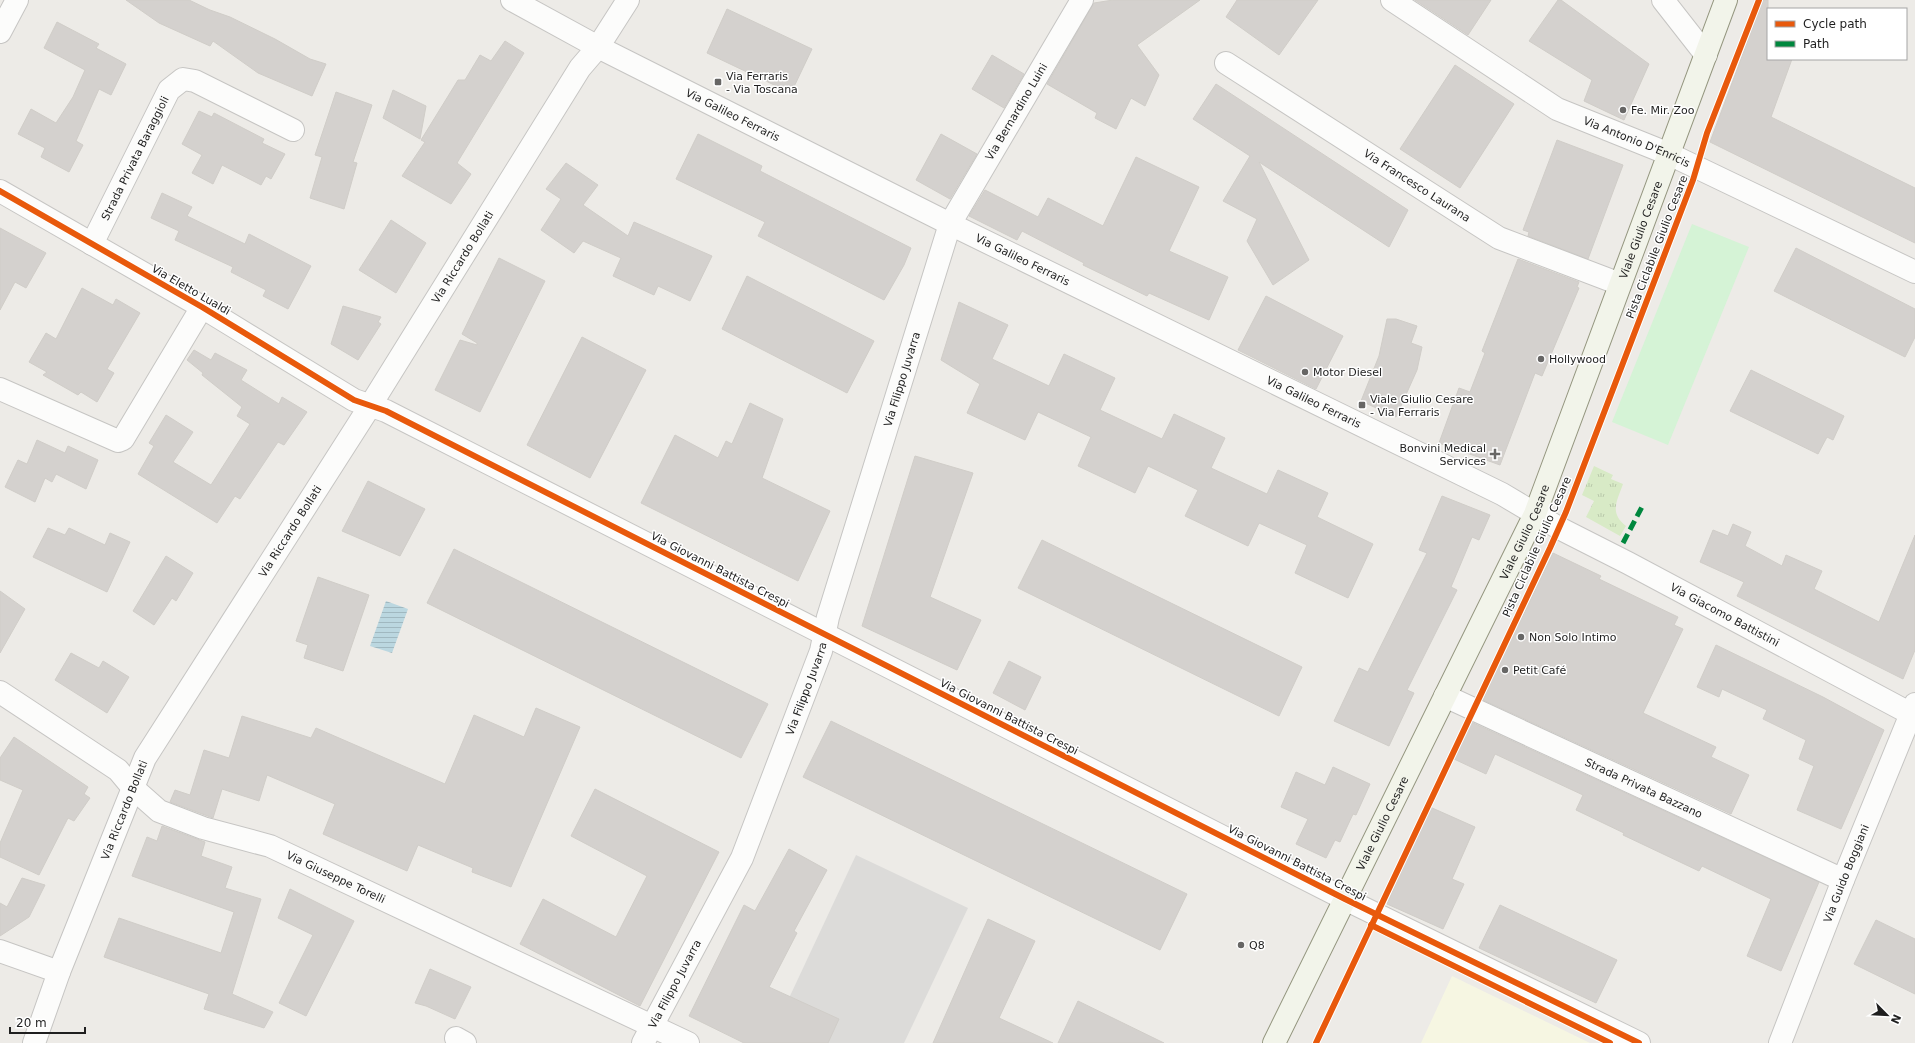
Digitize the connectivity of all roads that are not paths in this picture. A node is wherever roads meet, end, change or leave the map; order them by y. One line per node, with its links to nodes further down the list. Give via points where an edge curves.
1 (17, 0): 8 (street)
2 (512, 0): 9 (street, Via Galileo Ferraris)
3 (628, 0): 9 (street, Via Riccardo Bollati)
4 (1082, 0): 15 (street, Via Bernardino Luini)
5 (1392, 0): 13 (street, Via Antonio D'Enricis, via 1557,109)
6 (1663, 0): 10 (street)
7 (1726, 0): 10 (main road, Viale Giulio Cesare)
8 (0, 32)
9 (598, 48): 15 (street, Via Galileo Ferraris); 21 (street, Via Riccardo Bollati, via 580,68)
10 (1706, 55): 13 (main road, Viale Giulio Cesare)
11 (1226, 63): 18 (street, Via Francesco Laurana, via 1499,238)
12 (293, 130): 16 (street, Strada Privata Baraggioli, via 195,81 183,79 169,90)
13 (1669, 154): 17 (street, Via Antonio D'Enricis); 18 (main road, Viale Giulio Cesare)
14 (0, 191): 16 (street, Via Eletto Lualdi)
15 (950, 224): 22 (street, Via Galileo Ferraris, via 1488,487); 23 (street, Via Filippo Juvarra)
16 (92, 244): 19 (street, Via Eletto Lualdi)
17 (1915, 272)
18 (1620, 284): 22 (main road, Viale Giulio Cesare)
19 (202, 307): 20 (street, via 123,439 118,441); 21 (street, Via Eletto Lualdi, via 354,400)
20 (0, 389)
21 (370, 406): 23 (street, Via Giovanni Battista Crespi, via 386,411); 27 (street, Via Riccardo Bollati, via 145,758)
22 (1535, 514): 25 (main road, Viale Giulio Cesare); 26 (street, Via Giacomo Battistini)
23 (824, 634): 29 (street, Via Giovanni Battista Crespi); 32 (street, Via Filippo Juvarra, via 821,651 742,858)
24 (0, 692): 27 (street, Via Giuseppe Torelli, via 118,770)
25 (1445, 696): 28 (street, Strada Privata Bazzano); 29 (main road, Viale Giulio Cesare)
26 (1914, 711): 28 (street, Via Guido Boggiani)
27 (133, 788): 31 (street, Via Riccardo Bollati); 32 (street, Via Giuseppe Torelli, via 159,811 203,828 270,846)
28 (1843, 880): 37 (street, Via Guido Boggiani)
29 (1345, 899): 35 (main road, Viale Giulio Cesare); 36 (street, Via Giovanni Battista Crespi)
30 (0, 951): 31 (street)
31 (59, 972): 33 (street, Via Riccardo Bollati)
32 (648, 1034): 34 (street, Via Giuseppe Torelli)
33 (34, 1043)
34 (688, 1043)
35 (1274, 1043)
36 (1639, 1043)
37 (1780, 1043)

